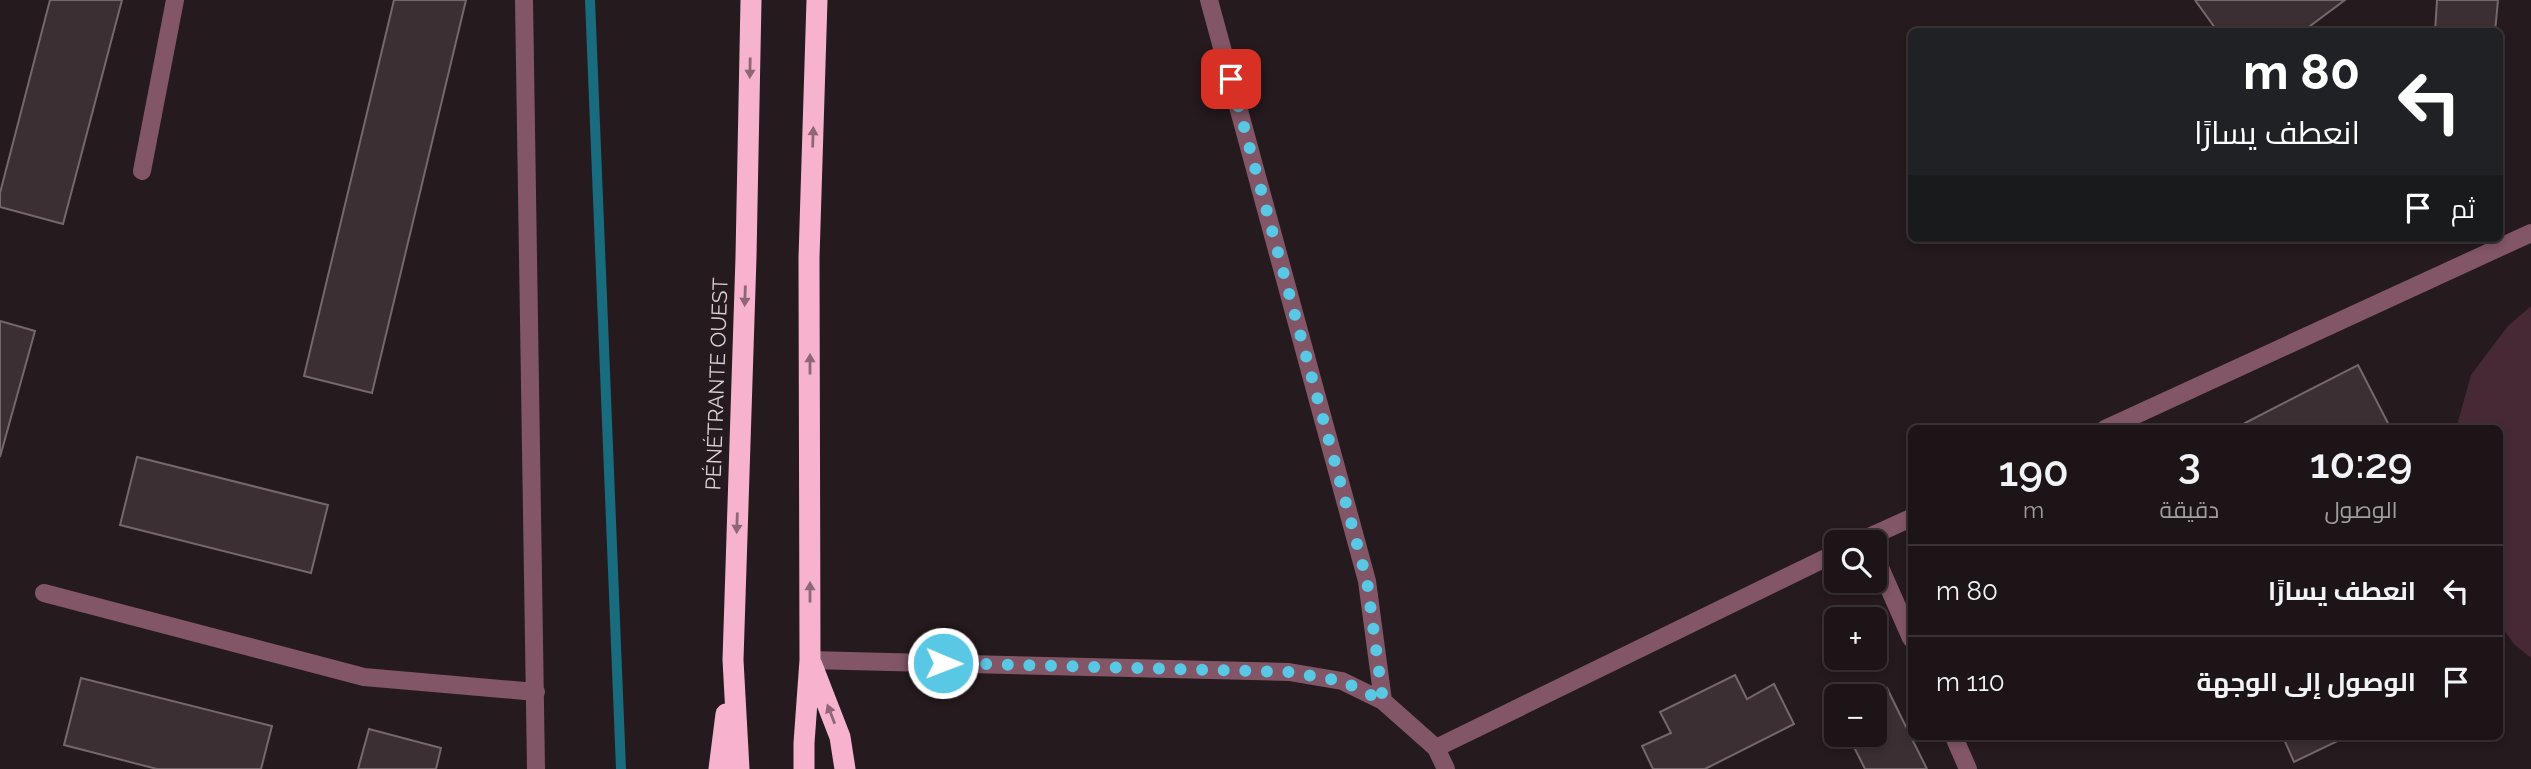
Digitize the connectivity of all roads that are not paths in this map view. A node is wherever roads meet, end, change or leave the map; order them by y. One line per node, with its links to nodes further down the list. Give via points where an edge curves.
1 (175, 0): 6 (street)
2 (524, 0): 17 (street)
3 (751, 0): 15 (highway, PÉNÉTRANTE OUEST, one-way to 15)
4 (817, 0): 16 (highway, one-way to 4, via 810,257)
5 (1209, 0): 18 (street, via 1367,581)
6 (142, 171)
7 (2531, 233): 8 (street)
8 (2114, 425)
9 (1908, 520): 10 (street)
10 (1887, 532)
11 (1824, 559): 20 (street)
12 (1887, 587): 14 (street)
13 (44, 593): 17 (street, via 364,677)
14 (1908, 632)
15 (733, 660): 22 (highway); 23 (highway, PÉNÉTRANTE OUEST)
16 (810, 660): 18 (street, via 1289,672 1342,681); 24 (highway); 25 (highway, one-way to 16, via 840,737)
17 (536, 692): 21 (street)
18 (1383, 701): 20 (street)
19 (1955, 740): 27 (street)
20 (1436, 748): 26 (street)
21 (536, 769)
22 (719, 769)
23 (739, 769)
24 (804, 769)
25 (845, 769)
26 (1446, 769)
27 (1968, 769)

